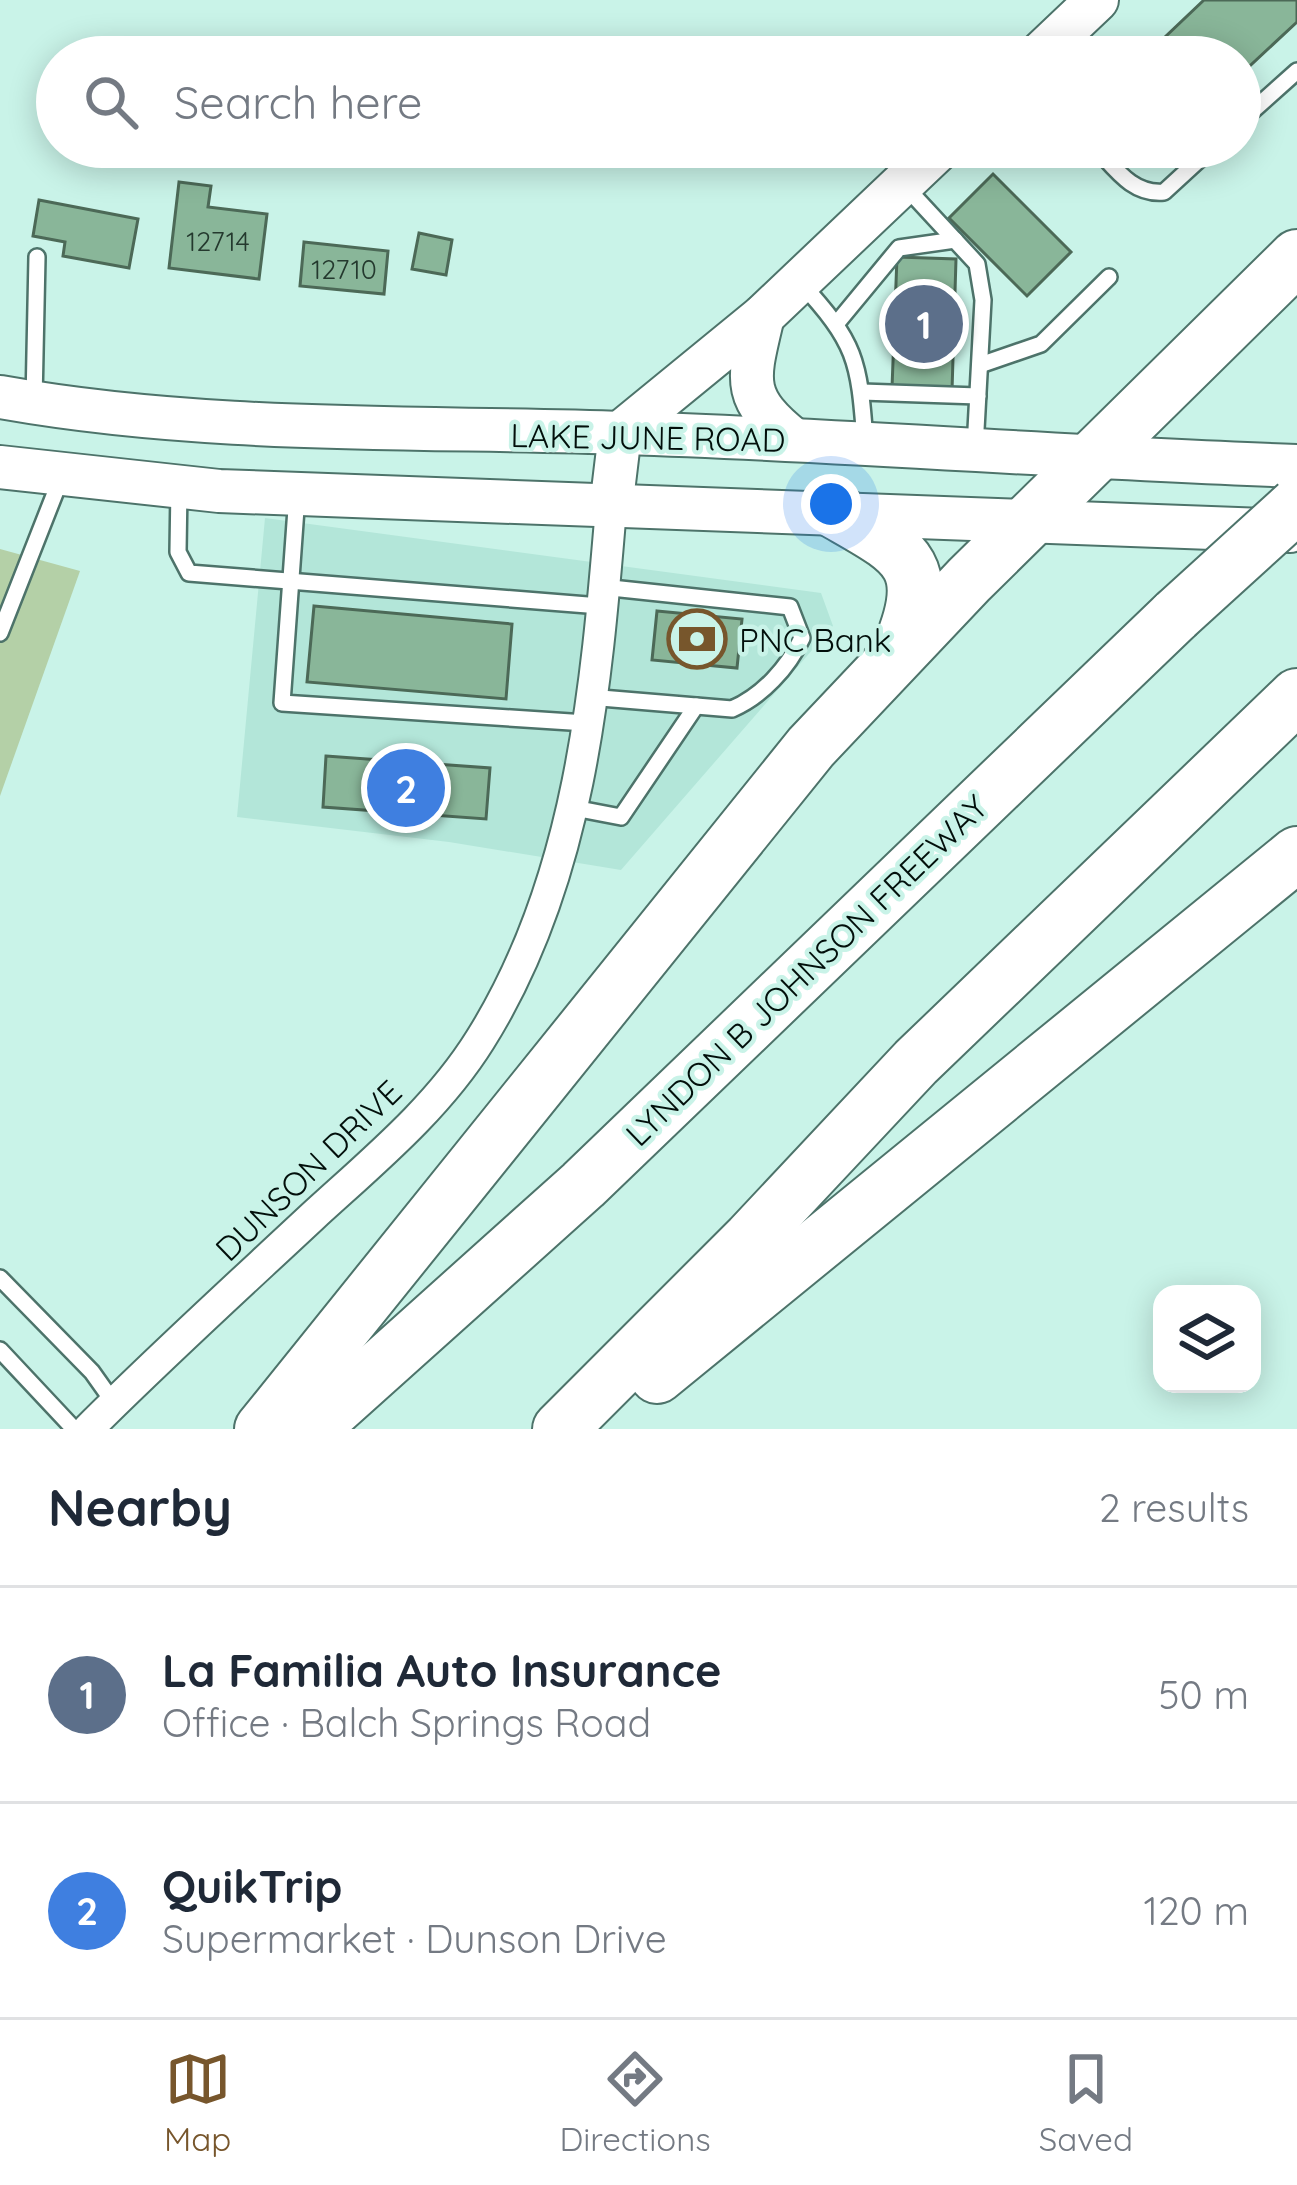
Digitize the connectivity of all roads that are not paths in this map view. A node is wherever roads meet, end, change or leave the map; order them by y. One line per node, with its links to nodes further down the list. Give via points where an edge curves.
1 (1096, 0): 2 (main road)
2 (1058, 36)
3 (1297, 71): 4 (lane)
4 (1261, 103)
5 (919, 168): 8 (main road)
6 (1114, 168): 7 (lane, via 1155,193)
7 (1190, 168)
8 (902, 184): 9 (lane); 13 (main road)
9 (955, 240): 15 (lane, via 899,248); 16 (lane, via 976,264)
10 (37, 256): 19 (lane)
11 (1297, 257): 25 (highway)
12 (1109, 277): 16 (lane, via 1041,344)
13 (800, 281): 14 (main road); 15 (lane)
14 (764, 316): 21 (main road); 22 (main road, via 752,386 761,414)
15 (837, 323): 17 (lane)
16 (980, 365): 18 (lane)
17 (862, 392): 18 (lane); 23 (lane)
18 (978, 396): 24 (lane)
19 (17, 400): 20 (main road, LAKE JUNE ROAD)
20 (186, 421): 21 (main road, LAKE JUNE ROAD); 29 (main road)
21 (620, 433): 22 (main road, LAKE JUNE ROAD); 32 (main road)
22 (794, 440): 23 (main road, LAKE JUNE ROAD)
23 (866, 444): 24 (main road, LAKE JUNE ROAD)
24 (975, 451): 25 (main road, LAKE JUNE ROAD)
25 (1092, 458): 26 (main road, LAKE JUNE ROAD); 34 (highway)
26 (1297, 466)
27 (0, 467): 28 (main road, LAKE JUNE ROAD)
28 (62, 476): 29 (main road, LAKE JUNE ROAD); 38 (lane)
29 (179, 487): 30 (main road, LAKE JUNE ROAD); 36 (lane, via 178,552 189,573)
30 (297, 494): 32 (main road, LAKE JUNE ROAD); 36 (lane)
31 (1297, 506): 51 (highway, LYNDON B JOHNSON FREEWAY, bridge, via 584,1185)
32 (611, 508): 33 (main road, LAKE JUNE ROAD); 37 (street, DUNSON DRIVE)
33 (833, 510): 34 (main road, LAKE JUNE ROAD); 39 (highway, via 891,543 914,572 917,607)
34 (1030, 520): 35 (main road, LAKE JUNE ROAD); 39 (highway)
35 (1297, 531)
36 (289, 583): 37 (lane); 42 (lane, via 282,703)
37 (601, 597): 41 (lane, via 790,607 802,638 793,658 750,701 732,709); 42 (street, DUNSON DRIVE)
38 (0, 633)
39 (896, 656): 50 (highway, via 714,864)
40 (1297, 696): 52 (highway, via 916,1061)
41 (696, 706): 42 (lane); 43 (lane, via 621,817)
42 (588, 710): 43 (street, DUNSON DRIVE)
43 (574, 808): 47 (street, DUNSON DRIVE, via 530,944 480,1041 411,1127)
44 (1297, 854): 53 (highway)
45 (0, 1278): 47 (lane)
46 (0, 1350): 48 (lane)
47 (114, 1403): 49 (street, DUNSON DRIVE)
48 (74, 1429)
49 (88, 1429)
50 (262, 1429)
51 (310, 1429)
52 (560, 1429)
53 (594, 1429)

